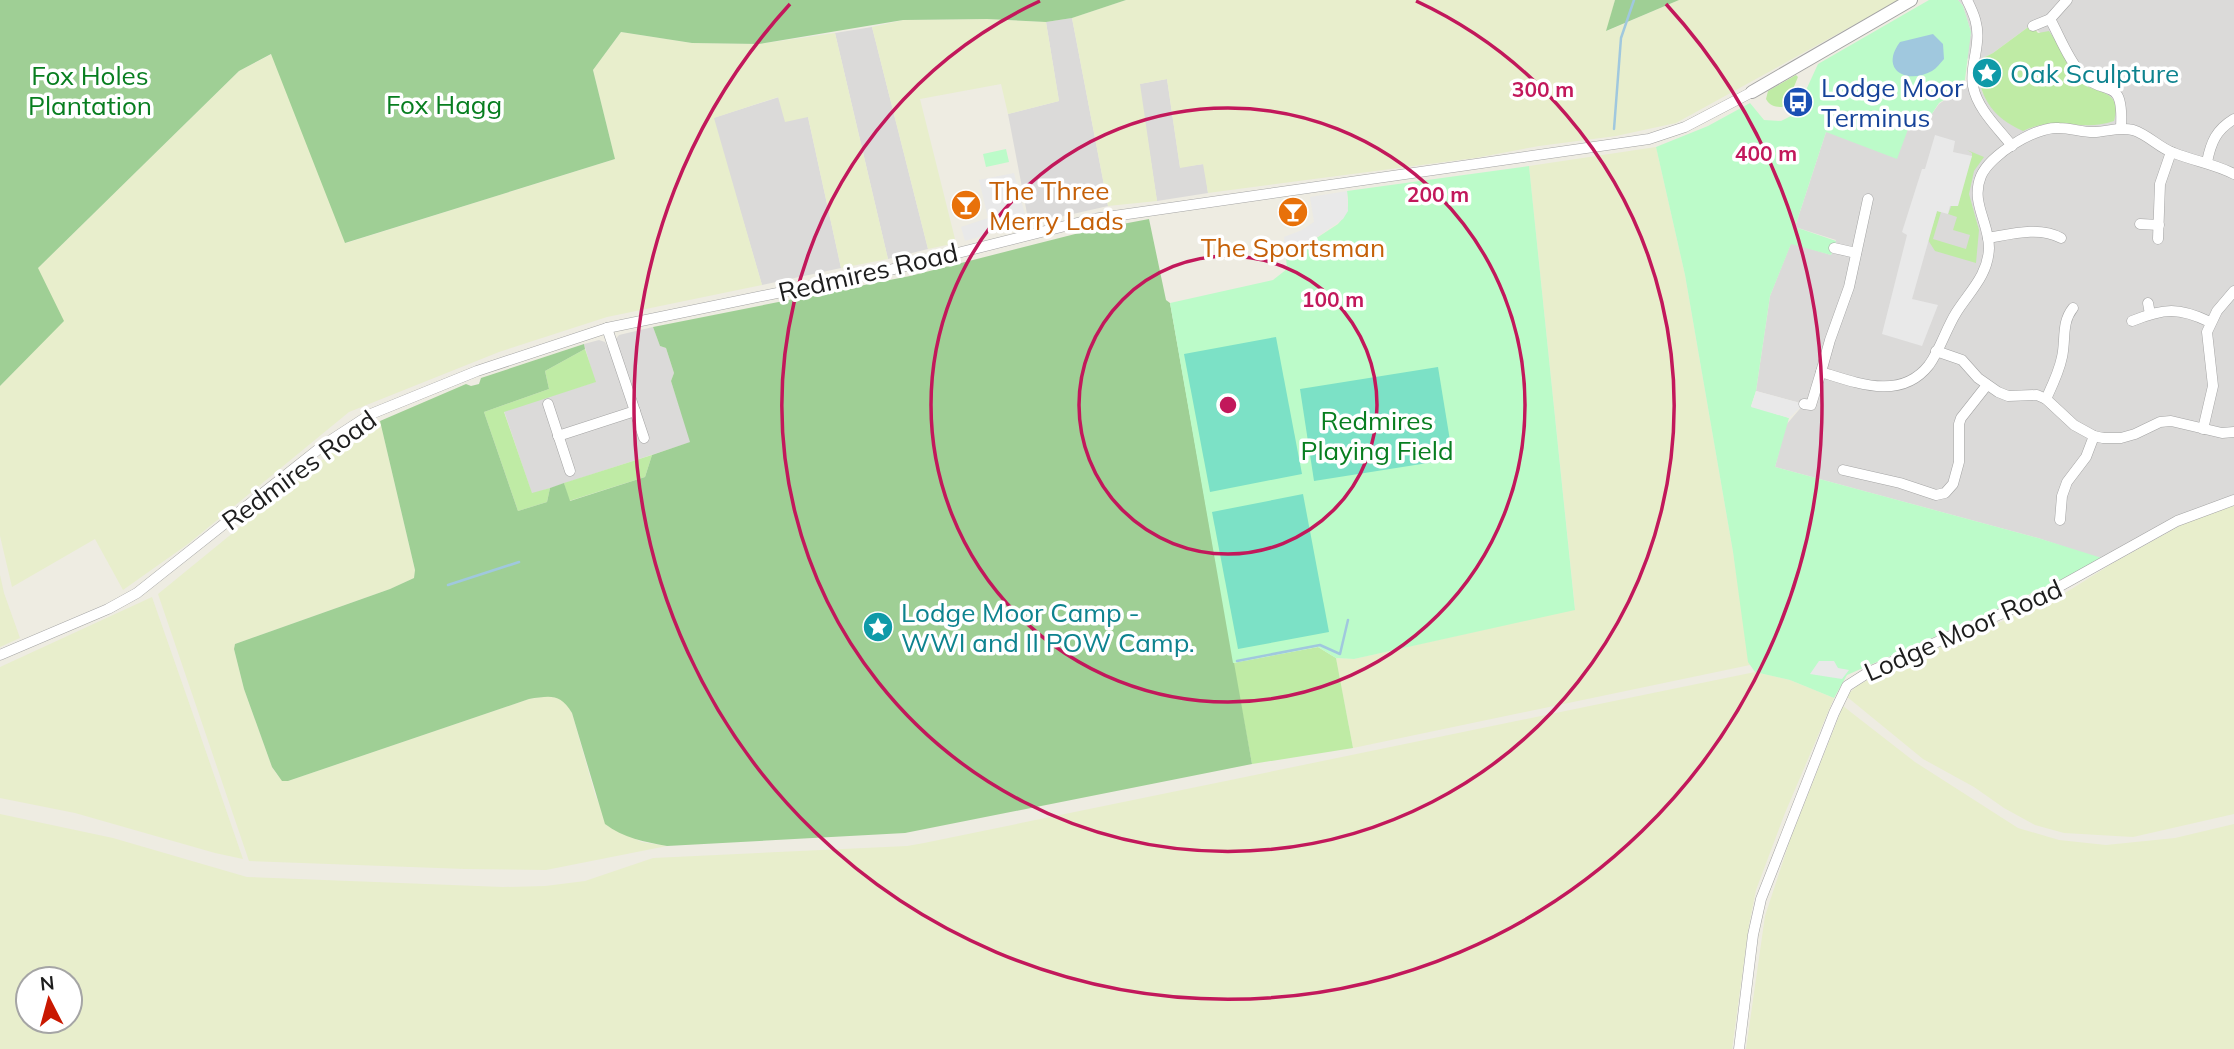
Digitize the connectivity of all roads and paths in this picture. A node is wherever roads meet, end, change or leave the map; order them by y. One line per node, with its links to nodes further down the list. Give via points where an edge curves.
1 (1911, 0): 6 (street, Redmires Road)
2 (1967, 0): 9 (street, via 1978,29 1975,95)
3 (2067, 0): 4 (street)
4 (2050, 19): 5 (street); 8 (street, via 2080,72 2119,97)
5 (2033, 26)
6 (1752, 93): 25 (street, Redmires Road, via 1685,127 1649,139 1093,219 894,269)
7 (2234, 119): 11 (street, via 2217,132)
8 (2121, 128): 9 (street, via 2098,132 2049,128); 10 (street, via 2145,134)
9 (2012, 146): 16 (street, via 1990,163 1978,184 1976,200)
10 (2171, 152): 11 (street); 15 (street, via 2160,184)
11 (2207, 162): 12 (street)
12 (2234, 174)
13 (1868, 199): 20 (street)
14 (2140, 224): 15 (street)
15 (2159, 225): 18 (street)
16 (1988, 238): 17 (street, via 2037,232); 26 (street, via 1983,274)
17 (2061, 238)
18 (2158, 239)
19 (1834, 248): 20 (street)
20 (1856, 253): 27 (street)
21 (2234, 291): 24 (street)
22 (2073, 308): 29 (street, via 2065,323 2059,369)
23 (2132, 321): 24 (street, via 2149,308 2185,311)
24 (2210, 322): 33 (street, via 2207,341 2213,386)
25 (607, 328): 32 (street); 42 (street, Redmires Road, via 477,370 371,414 325,444 137,593)
26 (1936, 351): 27 (street, via 1918,376 1887,388); 28 (street, via 1962,360)
27 (1821, 372): 31 (street)
28 (1987, 385): 29 (street, via 2008,396); 38 (street, via 1961,418 1959,462 1953,484 1944,493 1936,495)
29 (2046, 399): 36 (street)
30 (548, 404): 35 (street)
31 (1808, 405)
32 (635, 411): 35 (street); 37 (street)
33 (2203, 429): 34 (street); 36 (street, via 2171,421 2121,438)
34 (2234, 432)
35 (558, 436): 39 (street)
36 (2094, 436): 41 (street, via 2086,457 2067,482)
37 (644, 438)
38 (1843, 470)
39 (570, 471)
40 (2234, 500): 43 (street, Lodge Moor Road, via 2177,521 2046,594 1864,674 1847,686 1761,899)
41 (2060, 520)
42 (0, 655)
43 (1739, 1049)

